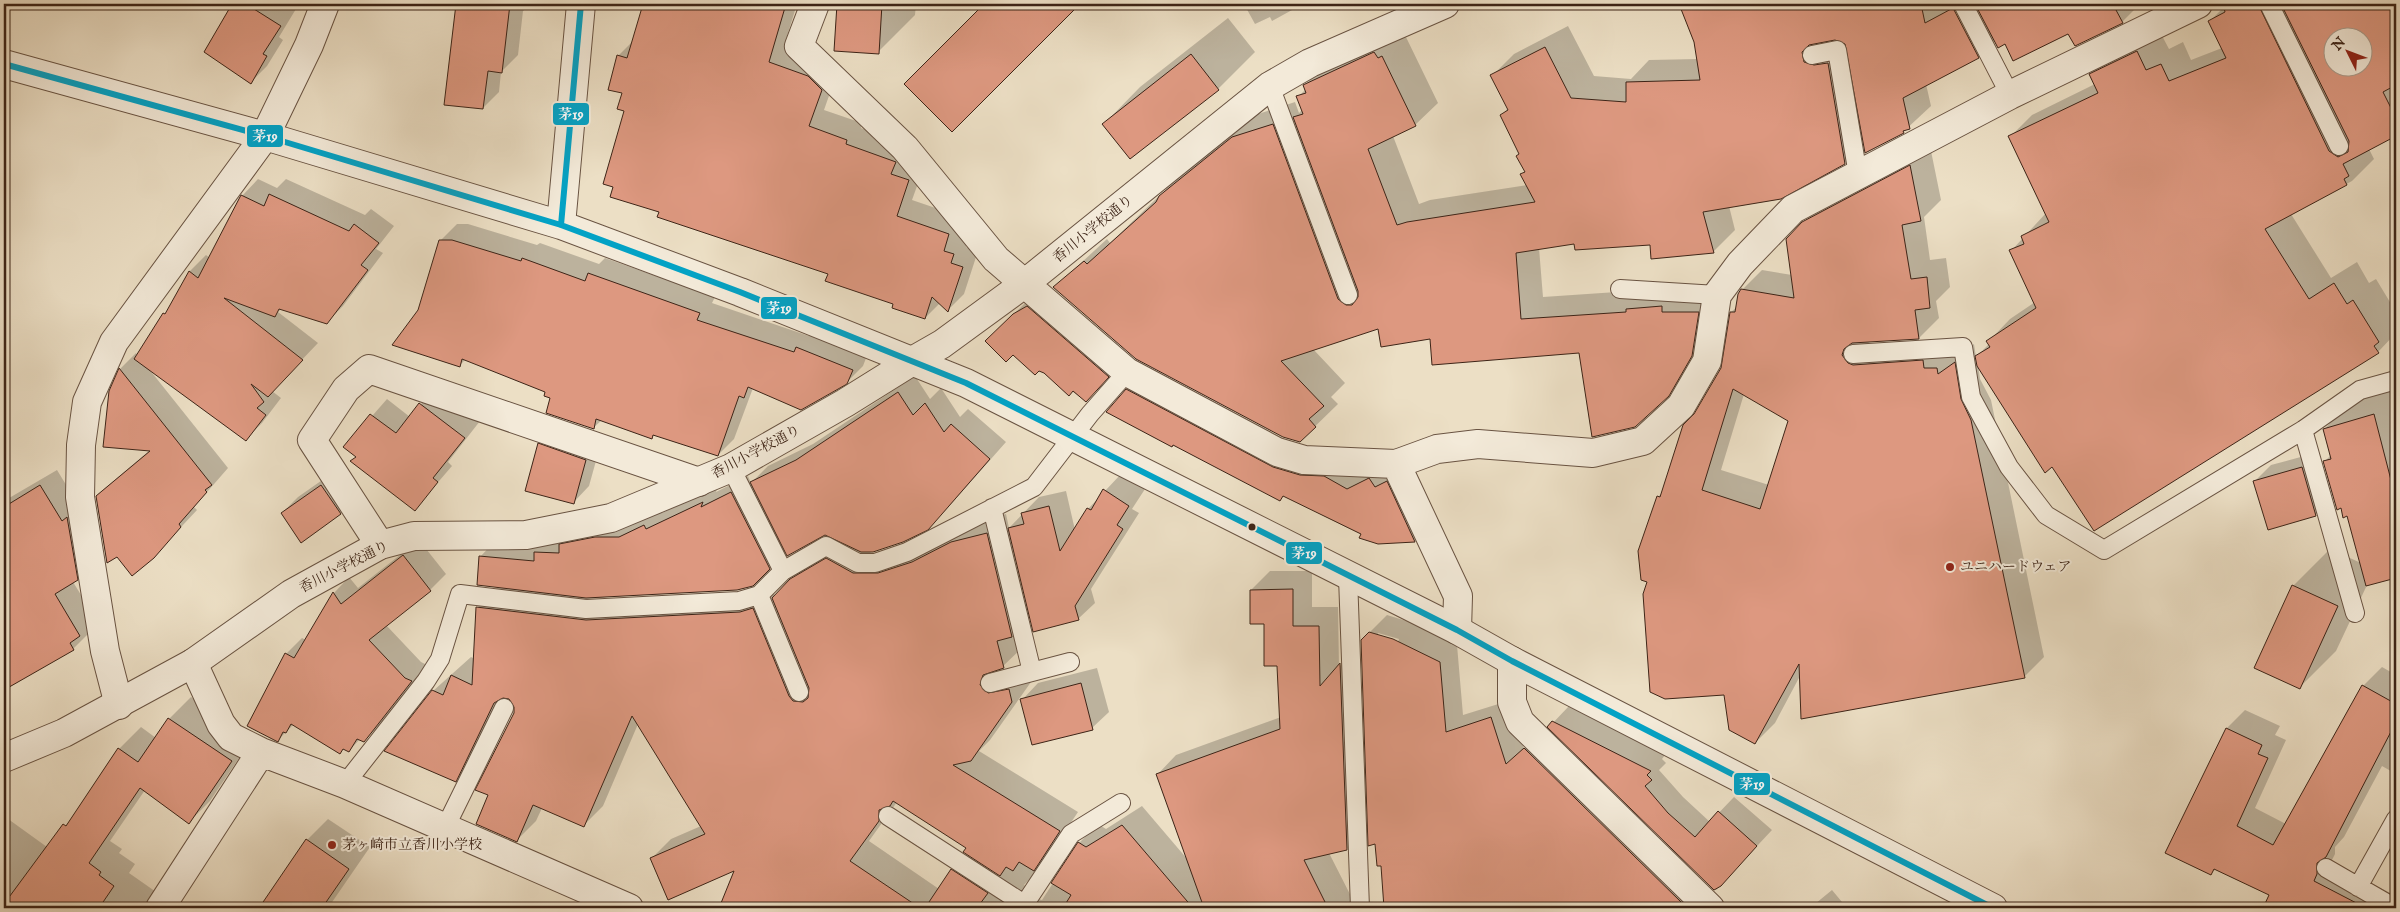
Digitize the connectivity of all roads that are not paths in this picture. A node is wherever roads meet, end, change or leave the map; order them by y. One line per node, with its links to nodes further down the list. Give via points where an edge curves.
1 (325, 4): 12 (street)
2 (582, 4): 15 (street)
3 (815, 4): 16 (street, via 799,46 905,148 996,259)
4 (1963, 4): 11 (lane)
5 (2197, 4): 11 (street)
6 (2269, 4): 13 (lane)
7 (1439, 5): 10 (street, 香川小学校通り, via 1310,63)
8 (1812, 55): 14 (lane, via 1837,50)
9 (4, 64): 12 (street)
10 (1270, 86): 16 (street, 香川小学校通り); 18 (lane)
11 (2010, 94): 14 (street)
12 (265, 136): 15 (street); 42 (street, via 114,342 86,402 80,497 105,651)
13 (2339, 146)
14 (1858, 175): 19 (street, via 1793,209 1740,264)
15 (561, 225): 21 (street)
16 (1024, 284): 21 (street, 香川小学校通り, via 942,344); 22 (street)
17 (1620, 289): 19 (lane)
18 (1348, 295)
19 (1717, 295): 26 (street, via 1707,361 1681,406 1643,441 1593,453 1478,444 1437,449)
20 (1853, 354): 24 (lane, via 1963,347 1971,398 2009,467 2046,515 2104,550)
21 (914, 360): 25 (street, via 966,382); 27 (street, 香川小学校通り)
22 (1127, 372): 25 (lane); 26 (street, via 1277,452 1304,460)
23 (2396, 380): 24 (lane, via 2360,390)
24 (2303, 430): 34 (lane)
25 (1072, 436): 29 (lane, via 1034,487); 32 (street)
26 (1396, 464): 35 (street, via 1458,596)
27 (731, 468): 28 (street, 香川小学校通り); 31 (lane)
28 (700, 482): 30 (street, 香川小学校通り, via 611,518 526,535 414,536); 30 (street, via 369,369 346,389 312,440)
29 (992, 508): 31 (lane, via 908,552 875,563 858,563 826,546); 39 (lane)
30 (380, 546): 38 (street, 香川小学校通り, via 291,594)
31 (783, 571): 33 (lane)
32 (1348, 577): 35 (street); 57 (lane)
33 (758, 595): 41 (lane); 46 (lane, via 739,601 586,609 460,594 440,659)
34 (2355, 613)
35 (1457, 630): 36 (street)
36 (1512, 661): 53 (street, via 1512,702 1520,722); 58 (street)
37 (1070, 662): 39 (lane)
38 (193, 663): 42 (street, 香川小学校通り); 44 (street, via 221,724 231,737)
39 (1032, 672): 40 (lane)
40 (990, 683)
41 (799, 692)
42 (119, 705): 45 (street, 香川小学校通り)
43 (504, 708): 50 (lane)
44 (261, 752): 46 (street); 55 (street)
45 (4, 758)
46 (345, 784): 50 (street)
47 (1121, 804): 54 (lane, via 1071,834)
48 (888, 816): 54 (lane)
49 (2396, 818): 52 (lane)
50 (445, 828): 56 (street)
51 (2326, 868): 52 (lane)
52 (2358, 887): 59 (lane)
53 (1698, 904)
54 (1023, 906)
55 (160, 908)
56 (629, 908)
57 (1360, 908)
58 (1994, 908)
59 (2395, 908)

